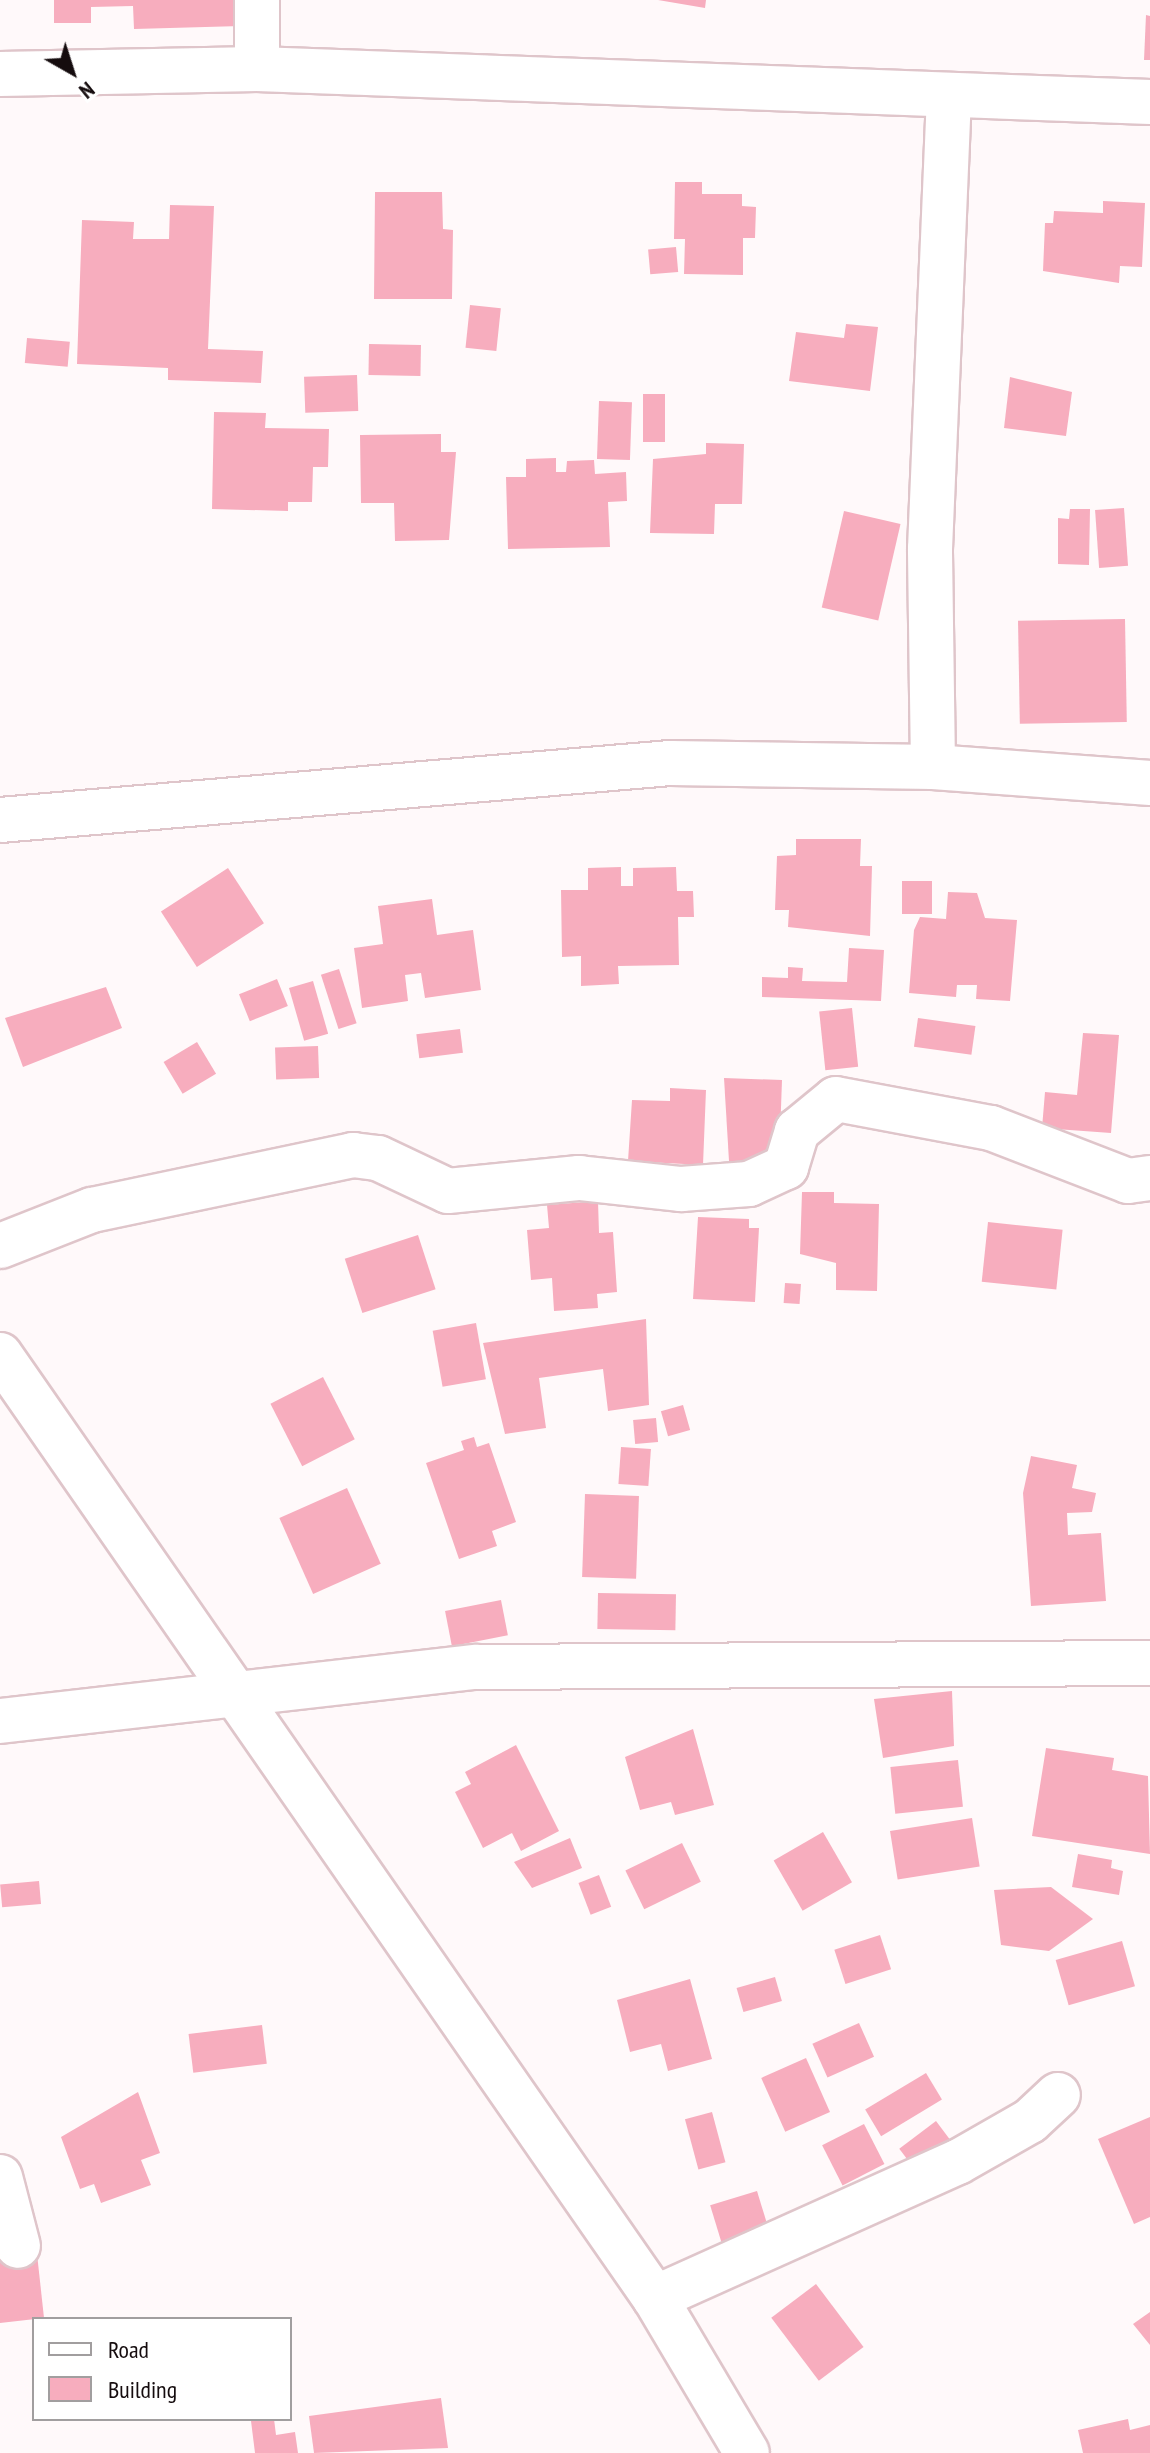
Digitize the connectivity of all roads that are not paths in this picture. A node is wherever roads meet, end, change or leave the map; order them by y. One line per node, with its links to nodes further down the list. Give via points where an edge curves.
1 (257, 0): 2 (street)
2 (257, 69): 3 (street); 4 (street)
3 (0, 74)
4 (949, 100): 5 (street); 6 (street, via 930,549)
5 (1150, 102)
6 (933, 767): 7 (street); 8 (street, via 671,763)
7 (1150, 783)
8 (0, 820)
9 (1150, 1178): 10 (street, via 1128,1181 991,1128 836,1099 797,1131 786,1167 749,1184 681,1189 579,1178 448,1191 378,1158 353,1155 92,1210)
10 (0, 1246)
11 (0, 1355): 13 (street)
12 (1150, 1663): 13 (street, via 477,1667)
13 (243, 1699): 14 (street); 18 (street, via 311,1810 414,1946)
14 (0, 1721)
15 (1058, 2095): 18 (street, via 1030,2121 958,2162)
16 (0, 2177): 17 (street)
17 (18, 2246)
18 (655, 2298): 19 (street)
19 (747, 2453)

